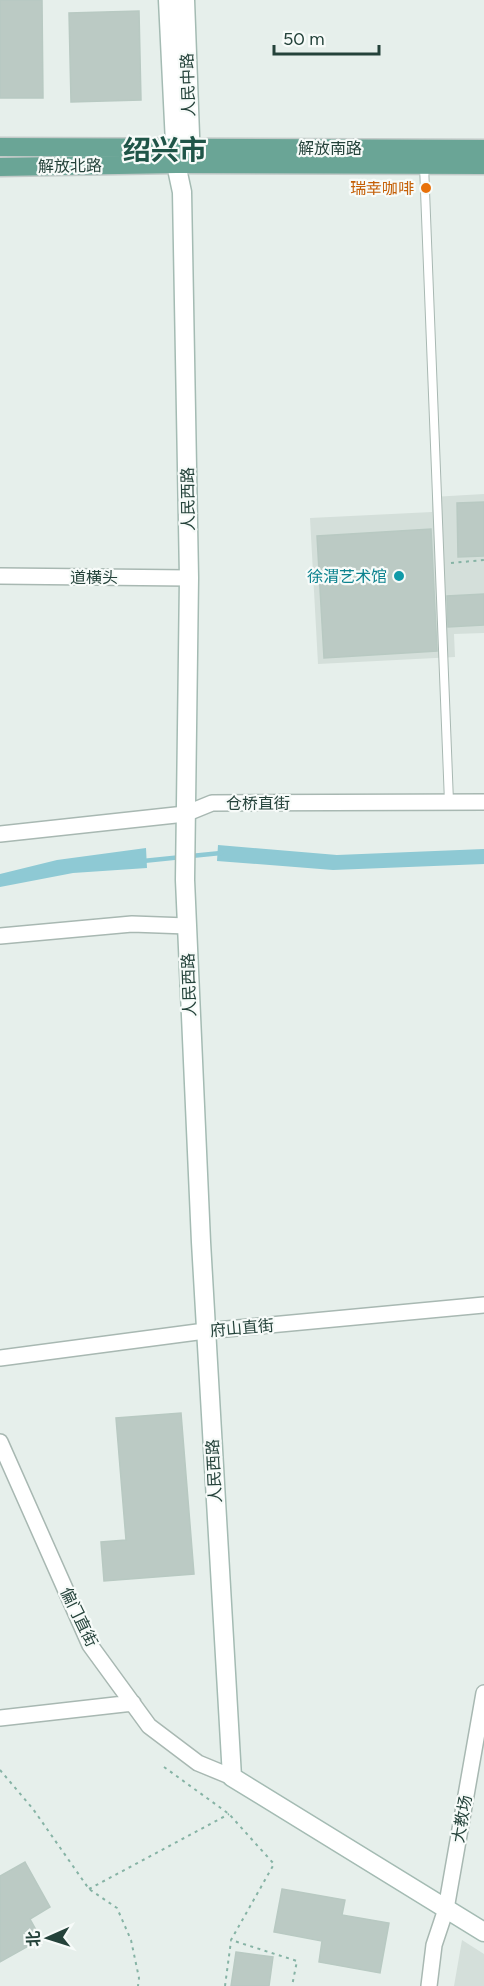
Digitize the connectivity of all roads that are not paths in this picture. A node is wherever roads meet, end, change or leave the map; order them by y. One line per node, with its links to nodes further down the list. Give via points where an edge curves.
1 (168, 0): 5 (main road, 人民中路)
2 (185, 0): 5 (main road, 人民中路)
3 (0, 147): 5 (main road, 解放北路)
4 (484, 149): 5 (main road, 解放南路)
5 (183, 155): 6 (main road, 解放南路); 8 (main road, 解放北路); 9 (main road, 人民中路)
6 (424, 165): 7 (main road, 解放南路); 12 (lane)
7 (484, 165)
8 (0, 168)
9 (182, 192): 11 (main road, 人民西路)
10 (0, 576): 11 (street, 道横头)
11 (189, 578): 14 (main road, 人民西路)
12 (449, 802): 13 (street, 仓桥直街); 14 (street, 仓桥直街, via 212,803)
13 (484, 802)
14 (185, 814): 15 (street, 仓桥直街); 16 (main road, 人民西路)
15 (0, 834)
16 (187, 926): 17 (street, via 132,924); 19 (main road, 人民西路)
17 (0, 936)
18 (484, 1305): 19 (street, 府山直街)
19 (206, 1331): 20 (street, 府山直街); 25 (main road, 人民西路)
20 (0, 1358)
21 (0, 1443): 23 (street, 偏门直街, via 90,1646)
22 (484, 1693): 26 (street, 大教场)
23 (133, 1703): 24 (street); 25 (street, 偏门直街, via 149,1726 198,1763)
24 (0, 1718)
25 (232, 1777): 26 (main road)
26 (446, 1909): 27 (main road); 28 (street, via 434,1945)
27 (484, 1932)
28 (429, 1986)

